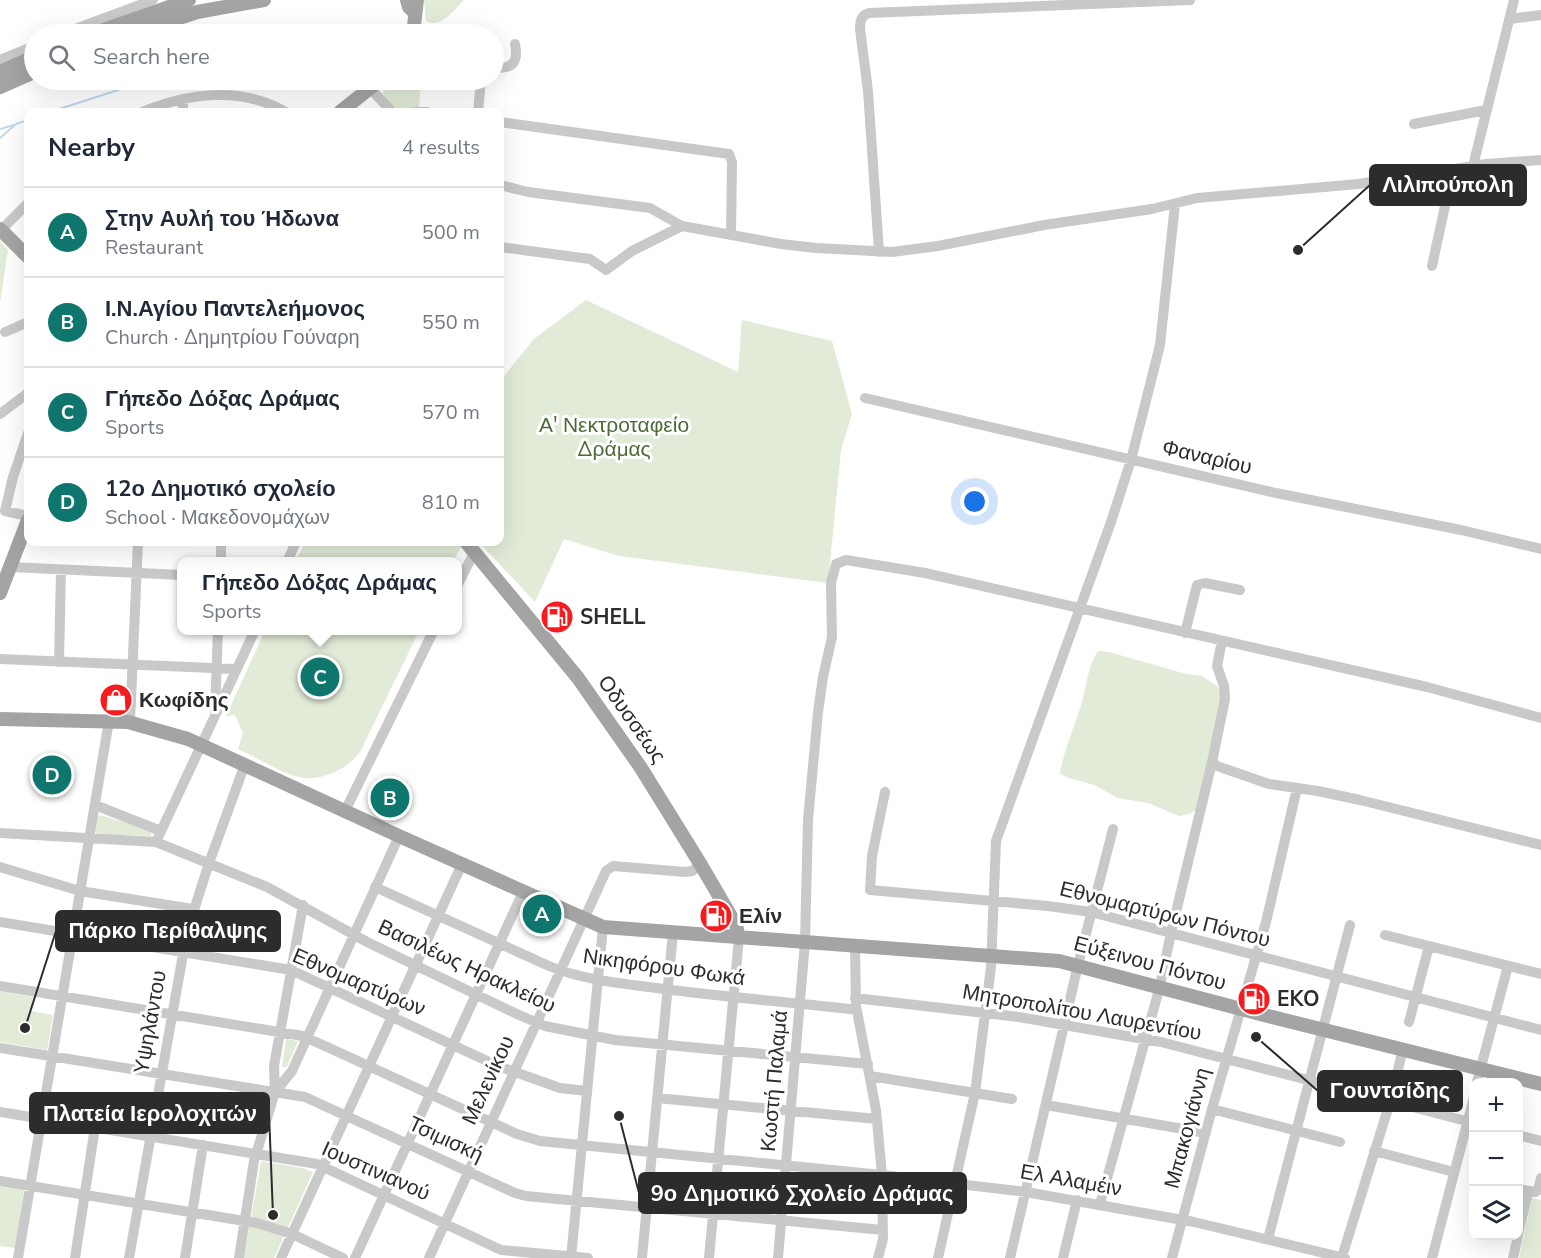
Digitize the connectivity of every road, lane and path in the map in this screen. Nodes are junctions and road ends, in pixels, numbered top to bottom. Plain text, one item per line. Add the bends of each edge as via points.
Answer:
1 (153, 0) edge
2 (189, 0) edge
3 (264, 0) edge
4 (1190, 0) edge
5 (1514, 0) edge
6 (1541, 15) edge
7 (1509, 19) junction
8 (89, 24) edge
9 (121, 24) edge
10 (163, 24) edge
11 (515, 44) dead end
12 (24, 50) edge
13 (0, 60) edge
14 (24, 61) edge
15 (504, 67) edge
16 (0, 72) edge
17 (24, 76) edge
18 (0, 87) edge
19 (368, 90) edge
20 (379, 90) edge
21 (480, 90) edge
22 (183, 99) junction
23 (155, 108) edge
24 (183, 108) edge
25 (277, 108) edge
26 (345, 108) edge
27 (390, 108) edge
28 (478, 108) edge
29 (1486, 110) junction
30 (504, 123) edge
31 (1414, 124) dead end
32 (1541, 160) edge
33 (1473, 166) junction
34 (1453, 169) junction
35 (504, 186) edge
36 (1175, 204) junction
37 (24, 210) edge
38 (682, 225) junction
39 (1, 229) edge
40 (731, 235) junction
41 (504, 248) edge
42 (879, 252) junction
43 (24, 253) edge
44 (1432, 266) dead end
45 (24, 324) edge
46 (4, 332) dead end
47 (24, 396) edge
48 (865, 398) dead end
49 (0, 414) edge
50 (24, 445) edge
51 (1131, 460) junction
52 (24, 517) edge
53 (24, 529) edge
54 (138, 546) edge
55 (470, 546) edge
56 (1541, 549) edge
57 (10, 567) junction
58 (61, 570) junction
59 (462, 571) edge
60 (136, 573) junction
61 (177, 575) edge
62 (1240, 590) dead end
63 (0, 593) edge
64 (1080, 608) junction
65 (1185, 633) junction
66 (218, 635) edge
67 (253, 635) edge
68 (432, 635) edge
69 (1222, 641) junction
70 (0, 659) edge
71 (59, 662) junction
72 (133, 665) junction
73 (217, 669) junction
74 (237, 669) junction
75 (215, 717) junction
76 (1541, 718) edge
77 (0, 719) edge
78 (109, 721) junction
79 (130, 722) junction
80 (202, 744) junction
81 (1212, 762) junction
82 (245, 764) junction
83 (1297, 788) junction
84 (885, 792) dead end
85 (94, 805) junction
86 (345, 811) junction
87 (1113, 829) dead end
88 (161, 831) junction
89 (0, 833) edge
90 (399, 836) junction
91 (89, 838) junction
92 (156, 842) junction
93 (1541, 844) edge
94 (209, 863) junction
95 (462, 864) junction
96 (701, 865) junction
97 (0, 867) edge
98 (375, 887) junction
99 (80, 891) junction
100 (523, 892) junction
101 (994, 901) junction
102 (303, 905) junction
103 (193, 909) junction
104 (1091, 912) junction
105 (439, 916) junction
106 (584, 919) junction
107 (0, 922) edge
108 (1350, 925) dead end
109 (603, 927) junction
110 (673, 933) junction
111 (1171, 933) junction
112 (354, 934) junction
113 (72, 935) junction
114 (1385, 935) dead end
115 (739, 938) junction
116 (805, 942) junction
117 (499, 944) junction
118 (855, 946) junction
119 (1429, 946) junction
120 (183, 952) junction
121 (991, 956) junction
122 (1256, 956) junction
123 (1078, 965) junction
124 (416, 966) junction
125 (1508, 966) junction
126 (291, 970) junction
127 (560, 971) junction
128 (1541, 974) edge
129 (1336, 976) junction
130 (598, 980) junction
131 (0, 986) edge
132 (1160, 986) junction
133 (330, 987) junction
134 (667, 990) junction
135 (476, 995) junction
136 (733, 996) junction
137 (62, 997) junction
138 (1416, 997) junction
139 (855, 998) junction
140 (800, 1004) junction
141 (1241, 1008) junction
142 (857, 1010) junction
143 (985, 1013) junction
144 (171, 1014) junction
145 (393, 1016) junction
146 (1494, 1018) junction
147 (1409, 1022) dead end
148 (536, 1023) junction
149 (1065, 1025) junction
150 (1322, 1029) junction
151 (1541, 1030) edge
152 (280, 1032) junction
153 (307, 1037) junction
154 (593, 1037) junction
155 (1146, 1039) junction
156 (453, 1044) junction
157 (662, 1044) junction
158 (0, 1048) edge
159 (1403, 1049) junction
160 (728, 1051) junction
161 (51, 1056) junction
162 (795, 1057) junction
163 (1227, 1059) junction
164 (370, 1066) junction
165 (1481, 1068) junction
166 (869, 1070) junction
167 (514, 1072) junction
168 (161, 1074) junction
169 (1478, 1078) edge
170 (1308, 1081) junction
171 (1541, 1083) edge
172 (587, 1091) junction
173 (275, 1092) junction
174 (975, 1093) junction
175 (430, 1094) junction
176 (657, 1098) junction
177 (1012, 1099) dead end
178 (1390, 1101) junction
179 (723, 1104) junction
180 (1046, 1105) junction
181 (1212, 1109) junction
182 (791, 1111) junction
183 (0, 1112) edge
184 (347, 1115) junction
185 (1124, 1118) junction
186 (41, 1119) junction
187 (877, 1119) junction
188 (491, 1122) junction
189 (1469, 1122) edge
190 (1469, 1125) edge
191 (95, 1127) junction
192 (1295, 1131) junction
193 (1206, 1133) junction
194 (150, 1136) junction
195 (1523, 1136) edge
196 (1541, 1141) edge
197 (1340, 1142) dead end
198 (407, 1143) junction
199 (203, 1145) junction
200 (582, 1145) junction
201 (1374, 1151) junction
202 (652, 1152) junction
203 (256, 1154) junction
204 (718, 1159) junction
205 (323, 1166) junction
206 (786, 1166) junction
207 (468, 1171) junction
208 (1454, 1172) junction
209 (882, 1175) junction
210 (1541, 1178) edge
211 (0, 1181) edge
212 (956, 1183) junction
213 (30, 1186) junction
214 (1026, 1191) junction
215 (1528, 1191) edge
216 (84, 1194) junction
217 (384, 1195) junction
218 (1077, 1200) junction
219 (577, 1201) junction
220 (139, 1203) junction
221 (1100, 1204) junction
222 (647, 1208) junction
223 (192, 1212) junction
224 (1523, 1213) edge
225 (713, 1214) junction
226 (781, 1220) junction
227 (1182, 1220) junction
228 (245, 1221) junction
229 (445, 1223) junction
230 (884, 1230) junction
231 (292, 1234) junction
232 (1268, 1239) junction
233 (1517, 1240) edge
234 (499, 1255) edge
235 (22, 1257) edge
236 (571, 1257) edge
237 (75, 1258) edge
238 (129, 1258) edge
239 (185, 1258) edge
240 (239, 1258) edge
241 (281, 1258) edge
242 (343, 1258) edge
243 (354, 1258) edge
244 (429, 1258) edge
245 (588, 1258) edge
246 (642, 1258) edge
247 (708, 1258) edge
248 (778, 1258) edge
249 (878, 1258) edge
250 (938, 1258) edge
251 (1010, 1258) edge
252 (1063, 1258) edge
253 (1172, 1258) edge
254 (1343, 1258) edge
255 (1432, 1258) edge
256 (1513, 1258) edge

1 - 8 street
2 - 9 main road
3 - 10 main road via 204,11
4 - 42 street via 864,15 861,29
5 - 7 street
6 - 7 street
7 - 29 street
11 - 15 street via 515,60
12 - 13 street
14 - 16 main road
17 - 18 main road
19 - 26 main road
20 - 27 street
21 - 28 street
22 - 23 street
22 - 24 street
22 - 25 street via 241,96
29 - 31 street
29 - 33 street
30 - 40 street via 729,154
32 - 33 street
33 - 34 street
34 - 36 street via 1358,184 1197,198
34 - 44 street
35 - 38 street via 650,208
36 - 42 street via 938,246
36 - 51 street via 1160,345
37 - 39 street
38 - 40 street
38 - 41 street via 632,251 606,270 590,259
39 - 43 main road
40 - 42 street via 781,244
45 - 46 street
47 - 49 street
48 - 51 street, Φαναρίου
50 - 52 street via 5,511
51 - 56 street, Φαναρίου
51 - 64 street
53 - 57 main road
54 - 60 street
55 - 59 street
55 - 96 main road, Οδυσσέως via 578,678 641,768
57 - 58 street
57 - 63 main road
58 - 60 street
58 - 71 street
60 - 61 street
60 - 72 street
62 - 65 street via 1197,585
64 - 65 street
64 - 101 street via 997,837
64 - 116 street, Κωστή Παλαμά via 925,573 846,560 836,564 831,583 832,640 818,712 808,820
65 - 69 street
66 - 73 street
67 - 74 street
68 - 86 street
69 - 76 street via 1426,687
69 - 81 street via 1217,666 1225,699
70 - 71 street
71 - 72 street
72 - 73 street
72 - 79 street
73 - 74 street
73 - 75 street
74 - 75 street
75 - 80 street
77 - 78 main road, Εύξεινου Πόντου
78 - 79 main road, Εύξεινου Πόντου
78 - 85 street
79 - 80 main road, Εύξεινου Πόντου
80 - 82 main road, Εύξεινου Πόντου
80 - 88 street
81 - 83 street via 1269,784
81 - 111 street
82 - 86 main road, Εύξεινου Πόντου
82 - 94 street, Υψηλάντου
83 - 93 street
83 - 122 street, Μπακογιάννη
84 - 101 street, Εθνομαρτύρων Πόντου via 872,856 870,890
85 - 88 street
85 - 91 street
86 - 90 main road, Εύξεινου Πόντου
87 - 104 street
88 - 92 street
89 - 91 street, Βασιλέως Ηρακλείου
90 - 95 main road, Εύξεινου Πόντου
90 - 98 street
91 - 92 street, Βασιλέως Ηρακλείου
91 - 99 street
92 - 94 street, Βασιλέως Ηρακλείου
94 - 102 street, Βασιλέως Ηρακλείου
94 - 103 street, Υψηλάντου
95 - 100 main road, Εύξεινου Πόντου
95 - 105 street
96 - 106 street, Μελενίκου via 685,872 610,868
96 - 115 main road, Οδυσσέως via 736,925
97 - 99 street
98 - 105 street, Νικηφόρου Φωκά
98 - 112 street
99 - 103 street
99 - 113 street
100 - 106 main road, Εύξεινου Πόντου
100 - 117 street
101 - 104 street, Εθνομαρτύρων Πόντου
101 - 121 street
102 - 112 street, Βασιλέως Ηρακλείου
102 - 126 street
103 - 120 street, Υψηλάντου
104 - 111 street, Εθνομαρτύρων Πόντου
104 - 123 street
105 - 117 street, Νικηφόρου Φωκά
105 - 124 street
106 - 109 main road, Εύξεινου Πόντου
106 - 127 street, Μελενίκου
107 - 113 street, Εθνομαρτύρων
108 - 129 street
109 - 110 main road, Εύξεινου Πόντου
109 - 130 street
110 - 115 main road, Εύξεινου Πόντου
110 - 134 street
111 - 122 street, Εθνομαρτύρων Πόντου
111 - 132 street
112 - 124 street, Βασιλέως Ηρακλείου
112 - 133 street
113 - 120 street, Εθνομαρτύρων
113 - 137 street
114 - 119 street
115 - 116 main road, Εύξεινου Πόντου
115 - 136 street
116 - 118 main road, Εύξεινου Πόντου
116 - 140 street, Κωστή Παλαμά
117 - 127 street, Νικηφόρου Φωκά
117 - 135 street
118 - 121 main road, Εύξεινου Πόντου
118 - 139 street
119 - 125 street
119 - 138 street
120 - 126 street, Εθνομαρτύρων
120 - 144 street, Υψηλάντου
121 - 123 main road, Εύξεινου Πόντου
121 - 143 street
122 - 129 street, Εθνομαρτύρων Πόντου
122 - 141 street, Μπακογιάννη
123 - 132 main road, Εύξεινου Πόντου
123 - 149 street
124 - 135 street, Βασιλέως Ηρακλείου
124 - 145 street
125 - 128 street
125 - 146 street
126 - 133 street, Εθνομαρτύρων
126 - 152 street
127 - 130 street, Νικηφόρου Φωκά
127 - 148 street, Μελενίκου
129 - 138 street, Εθνομαρτύρων Πόντου
129 - 150 street
130 - 134 street, Νικηφόρου Φωκά
130 - 154 street
131 - 137 street, Ελ Αλαμέιν
132 - 141 main road, Εύξεινου Πόντου
132 - 155 street
133 - 145 street, Εθνομαρτύρων
133 - 153 street
134 - 136 street, Νικηφόρου Φωκά
134 - 157 street
135 - 148 street, Βασιλέως Ηρακλείου
135 - 156 street
136 - 140 street, Νικηφόρου Φωκά
136 - 160 street
137 - 144 street, Ελ Αλαμέιν
137 - 161 street
138 - 146 street, Εθνομαρτύρων Πόντου
138 - 147 street
139 - 142 street
139 - 143 street, Μητροπολίτου Λαυρεντίου
140 - 142 street, Νικηφόρου Φωκά
140 - 162 street, Κωστή Παλαμά
141 - 150 main road, Εύξεινου Πόντου
141 - 163 street, Μπακογιάννη
142 - 166 street
143 - 149 street, Μητροπολίτου Λαυρεντίου
143 - 174 street
144 - 152 street, Ελ Αλαμέιν
144 - 168 street, Υψηλάντου
145 - 156 street, Εθνομαρτύρων
145 - 164 street
146 - 151 street, Εθνομαρτύρων Πόντου
146 - 165 street
148 - 154 street, Βασιλέως Ηρακλείου
148 - 167 street, Μελενίκου
149 - 155 street, Μητροπολίτου Λαυρεντίου
149 - 180 street
150 - 159 main road, Εύξεινου Πόντου
150 - 170 street
152 - 153 street, Ελ Αλαμέιν
152 - 173 street
153 - 164 street, Ελ Αλαμέιν
153 - 173 street via 292,1071
154 - 157 street, Βασιλέως Ηρακλείου
154 - 172 street
155 - 163 street, Μητροπολίτου Λαυρεντίου
155 - 185 street
156 - 167 street, Εθνομαρτύρων
156 - 175 street
157 - 160 street, Βασιλέως Ηρακλείου
157 - 176 street
158 - 161 street, Τσιμισκή
159 - 165 main road, Εύξεινου Πόντου
159 - 178 street
160 - 162 street, Βασιλέως Ηρακλείου
160 - 179 street
161 - 168 street, Τσιμισκή
161 - 186 street
162 - 166 street, Βασιλέως Ηρακλείου
162 - 182 street, Κωστή Παλαμά
163 - 170 street, Μητροπολίτου Λαυρεντίου
163 - 181 street, Μπακογιάννη
164 - 175 street, Ελ Αλαμέιν
164 - 184 street
165 - 169 street
165 - 171 main road, Εύξεινου Πόντου
166 - 174 street, Βασιλέως Ηρακλείου
166 - 187 street
167 - 172 street, Εθνομαρτύρων via 560,1088
167 - 188 street, Μελενίκου
168 - 173 street, Τσιμισκή
168 - 194 street, Υψηλάντου
170 - 178 street, Μητροπολίτου Λαυρεντίου
170 - 192 street
172 - 200 street
173 - 184 street, Τσιμισκή via 308,1098
173 - 203 street
174 - 177 street, Βασιλέως Ηρακλείου
174 - 212 street
175 - 188 street, Ελ Αλαμέιν
175 - 198 street
176 - 179 street
176 - 202 street
178 - 189 street, Μητροπολίτου Λαυρεντίου
178 - 201 street
179 - 182 street
179 - 204 street
180 - 185 street
180 - 214 street
181 - 192 street
181 - 193 street, Μπακογιάννη
182 - 187 street
182 - 206 street, Κωστή Παλαμά
183 - 186 street, Ιουστινιανού
184 - 198 street, Τσιμισκή
184 - 205 street
185 - 193 street
185 - 221 street
186 - 191 street, Ιουστινιανού
186 - 213 street
187 - 209 street
188 - 200 street, Ελ Αλαμέιν via 531,1139
188 - 207 street, Μελενίκου
190 - 208 street
191 - 194 street, Ιουστινιανού
191 - 216 street
192 - 197 street
192 - 232 street
193 - 227 street, Μπακογιάννη
194 - 199 street, Ιουστινιανού
194 - 220 street, Υψηλάντου
195 - 196 street
198 - 207 street, Τσιμισκή
198 - 217 street
199 - 203 street, Ιουστινιανού
199 - 223 street
200 - 202 street, Ελ Αλαμέιν
200 - 219 street
201 - 208 street
201 - 254 street
202 - 204 street, Ελ Αλαμέιν
202 - 222 street
203 - 205 street, Ιουστινιανού
203 - 228 street
204 - 206 street, Ελ Αλαμέιν
204 - 225 street
205 - 217 street, Ιουστινιανού
205 - 231 street
206 - 209 street, Ελ Αλαμέιν
206 - 226 street, Κωστή Παλαμά
207 - 219 street, Τσιμισκή via 519,1195
207 - 229 street, Μελενίκου
208 - 255 street
209 - 212 street, Ελ Αλαμέιν
209 - 230 street
210 - 215 street
211 - 213 street
212 - 214 street, Ελ Αλαμέιν
212 - 250 street
213 - 216 street
213 - 235 street
214 - 218 street, Ελ Αλαμέιν
214 - 251 street
215 - 224 street
216 - 220 street
216 - 237 street
217 - 229 street, Ιουστινιανού
217 - 243 street
218 - 221 street, Ελ Αλαμέιν
218 - 252 street
219 - 222 street, Τσιμισκή
219 - 236 street
220 - 223 street
220 - 238 street, Υψηλάντου
221 - 227 street, Ελ Αλαμέιν
222 - 225 street, Τσιμισκή
222 - 246 street
223 - 228 street
223 - 239 street
225 - 226 street, Τσιμισκή
225 - 247 street
226 - 230 street, Τσιμισκή
226 - 248 street, Κωστή Παλαμά
227 - 232 street, Ελ Αλαμέιν
227 - 253 street, Μπακογιάννη
228 - 231 street
228 - 240 street
229 - 234 street, Ιουστινιανού
229 - 244 street, Μελενίκου
230 - 249 street
231 - 241 street
231 - 242 street
232 - 254 street, Ελ Αλαμέιν
233 - 256 street
234 - 236 street, Ιουστινιανού
236 - 245 street, Ιουστινιανού

